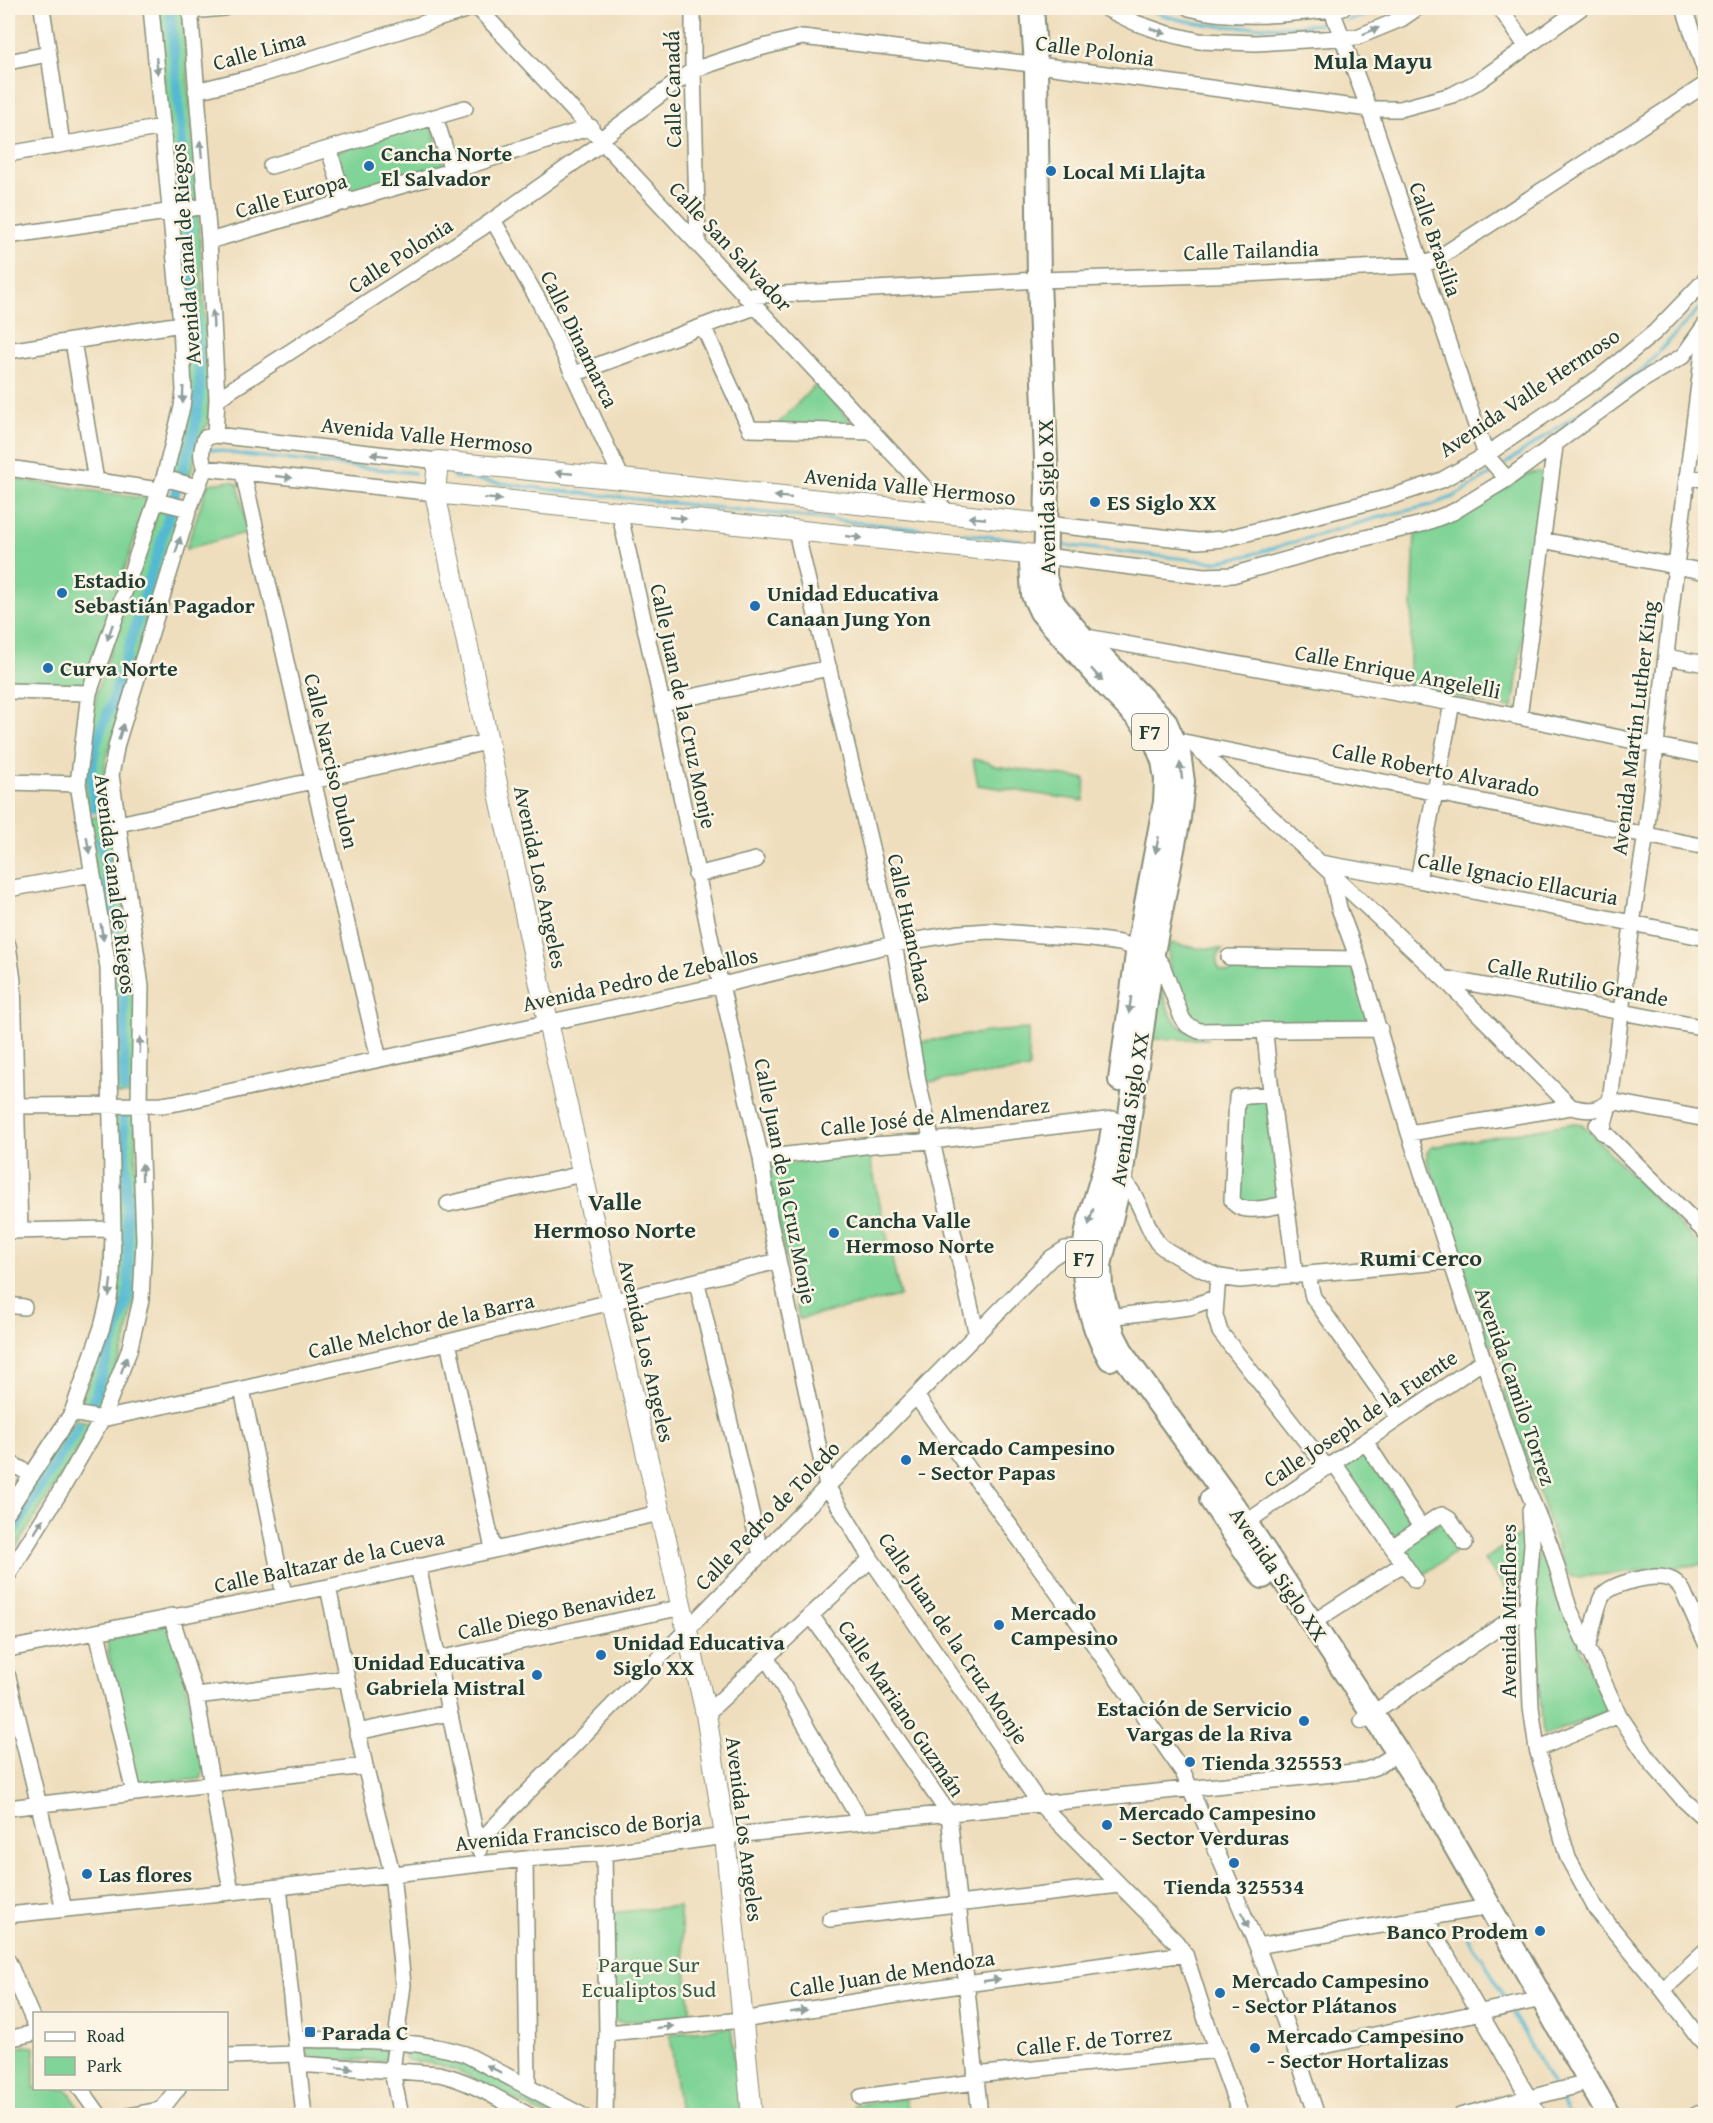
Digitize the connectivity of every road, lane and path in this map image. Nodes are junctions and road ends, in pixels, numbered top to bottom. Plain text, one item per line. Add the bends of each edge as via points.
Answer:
1 (42, 8) edge
2 (151, 8) edge
3 (224, 8) edge
4 (472, 8) edge
5 (478, 8) edge
6 (693, 8) edge
7 (1022, 8) edge
8 (1032, 8) edge
9 (1105, 8) edge
10 (1189, 8) edge
11 (1335, 8) edge
12 (1417, 8) edge
13 (1500, 8) edge
14 (1581, 8) edge
15 (1684, 8) edge
16 (190, 9) edge
17 (1341, 39) junction
18 (1526, 46) junction
19 (1701, 48) edge
20 (48, 54) junction
21 (8, 62) edge
22 (1029, 64) junction
23 (693, 70) junction
24 (1706, 74) edge
25 (1706, 84) edge
26 (196, 91) junction
27 (465, 108) dead end
28 (1369, 109) junction
29 (435, 117) junction
30 (163, 127) junction
31 (598, 136) junction
32 (62, 144) junction
33 (329, 148) junction
34 (8, 154) edge
35 (271, 166) dead end
36 (452, 171) junction
37 (345, 202) junction
38 (206, 207) junction
39 (171, 211) junction
40 (493, 220) junction
41 (8, 237) edge
42 (209, 241) junction
43 (698, 243) junction
44 (1422, 265) junction
45 (1706, 279) edge
46 (1035, 280) junction
47 (750, 301) junction
48 (181, 324) junction
49 (703, 326) junction
50 (1706, 327) edge
51 (73, 340) junction
52 (8, 351) edge
53 (574, 374) junction
54 (1702, 387) edge
55 (217, 399) junction
56 (873, 432) junction
57 (215, 435) junction
58 (1555, 446) junction
59 (1486, 455) junction
60 (438, 461) junction
61 (8, 468) edge
62 (205, 468) junction
63 (243, 472) junction
64 (1687, 476) junction
65 (622, 479) junction
66 (1507, 479) junction
67 (1706, 480) edge
68 (96, 481) junction
69 (174, 493) junction
70 (435, 493) junction
71 (619, 511) junction
72 (950, 515) junction
73 (1041, 524) junction
74 (796, 531) junction
75 (1542, 540) junction
76 (1038, 556) junction
77 (1676, 566) junction
78 (1706, 572) edge
79 (1081, 636) junction
80 (1666, 657) junction
81 (1706, 664) edge
82 (830, 668) junction
83 (8, 692) edge
84 (89, 693) junction
85 (662, 703) junction
86 (1452, 704) junction
87 (1519, 717) junction
88 (487, 742) junction
89 (1175, 743) junction
90 (1655, 746) junction
91 (1706, 756) edge
92 (313, 780) junction
93 (8, 782) edge
94 (78, 784) junction
95 (1435, 792) junction
96 (118, 824) junction
97 (1646, 834) junction
98 (1706, 847) edge
99 (756, 860) dead end
100 (1320, 863) junction
101 (1369, 872) junction
102 (92, 874) junction
103 (696, 875) junction
104 (1332, 875) junction
105 (1418, 880) junction
106 (8, 889) edge
107 (1355, 896) junction
108 (1632, 924) junction
109 (1706, 938) edge
110 (894, 944) junction
111 (8, 945) edge
112 (1145, 950) junction
113 (1228, 957) dead end
114 (1358, 959) junction
115 (1443, 978) junction
116 (722, 985) junction
117 (1620, 1013) junction
118 (548, 1022) junction
119 (1706, 1028) edge
120 (1380, 1029) junction
121 (1265, 1031) junction
122 (379, 1059) junction
123 (1270, 1094) junction
124 (1610, 1101) junction
125 (111, 1104) junction
126 (139, 1104) junction
127 (12, 1106) edge
128 (1572, 1107) junction
129 (1587, 1111) junction
130 (1114, 1119) junction
131 (1706, 1119) edge
132 (1409, 1132) junction
133 (1602, 1132) junction
134 (932, 1141) junction
135 (761, 1158) junction
136 (582, 1174) junction
137 (1113, 1175) junction
138 (448, 1204) dead end
139 (1287, 1204) junction
140 (113, 1229) junction
141 (14, 1231) edge
142 (1706, 1233) edge
143 (1093, 1247) junction
144 (778, 1261) junction
145 (1451, 1262) junction
146 (1218, 1276) junction
147 (1302, 1276) junction
148 (697, 1282) junction
149 (1215, 1298) junction
150 (611, 1304) junction
151 (8, 1305) edge
152 (24, 1307) dead end
153 (1108, 1317) junction
154 (977, 1335) junction
155 (448, 1342) junction
156 (1483, 1361) junction
157 (242, 1389) junction
158 (916, 1396) junction
159 (72, 1413) junction
160 (1400, 1418) junction
161 (102, 1419) junction
162 (1365, 1441) junction
163 (8, 1462) edge
164 (1330, 1465) junction
165 (32, 1475) junction
166 (1525, 1484) junction
167 (828, 1485) junction
168 (8, 1511) edge
169 (660, 1514) junction
170 (1421, 1527) junction
171 (1239, 1528) junction
172 (1465, 1543) dead end
173 (1392, 1547) junction
174 (493, 1549) junction
175 (761, 1555) junction
176 (871, 1559) junction
177 (1403, 1564) junction
178 (418, 1566) junction
179 (8, 1575) edge
180 (1415, 1580) dead end
181 (328, 1587) junction
182 (284, 1595) junction
183 (683, 1608) junction
184 (1527, 1608) junction
185 (811, 1615) junction
186 (171, 1616) junction
187 (1312, 1623) junction
188 (688, 1628) junction
189 (97, 1632) junction
190 (1706, 1643) edge
191 (8, 1649) edge
192 (1587, 1649) junction
193 (766, 1658) junction
194 (438, 1659) junction
195 (8, 1677) edge
196 (346, 1677) junction
197 (196, 1696) junction
198 (12, 1712) edge
199 (449, 1713) junction
200 (706, 1713) junction
201 (1619, 1715) junction
202 (1367, 1717) junction
203 (357, 1732) junction
204 (1537, 1749) junction
205 (1394, 1756) junction
206 (364, 1767) junction
207 (210, 1785) junction
208 (1189, 1789) junction
209 (134, 1793) junction
210 (1040, 1804) junction
211 (38, 1805) junction
212 (8, 1808) edge
213 (948, 1814) junction
214 (1706, 1820) edge
215 (861, 1822) junction
216 (725, 1836) junction
217 (478, 1842) junction
218 (604, 1852) junction
219 (525, 1859) junction
220 (480, 1864) junction
221 (392, 1873) junction
222 (1119, 1884) junction
223 (279, 1887) junction
224 (231, 1891) junction
225 (958, 1904) junction
226 (64, 1909) junction
227 (1477, 1909) junction
228 (8, 1915) edge
229 (1426, 1918) junction
230 (830, 1919) dead end
231 (1257, 1947) junction
232 (1706, 1950) edge
233 (1185, 1954) junction
234 (8, 1961) edge
235 (966, 1984) junction
236 (1664, 1990) junction
237 (1535, 2001) junction
238 (1479, 2014) junction
239 (33, 2020) edge
240 (742, 2020) junction
241 (33, 2033) edge
242 (607, 2033) junction
243 (8, 2039) edge
244 (394, 2044) junction
245 (1706, 2047) edge
246 (1218, 2050) junction
247 (297, 2052) junction
248 (1296, 2052) junction
249 (228, 2056) edge
250 (392, 2071) junction
251 (976, 2079) junction
252 (528, 2085) junction
253 (1576, 2086) junction
254 (81, 2090) edge
255 (176, 2090) edge
256 (861, 2097) dead end
257 (1530, 2098) junction
258 (1706, 2110) edge
259 (158, 2113) edge
260 (100, 2115) edge
261 (128, 2115) edge
262 (304, 2115) edge
263 (401, 2115) edge
264 (530, 2115) edge
265 (583, 2115) edge
266 (605, 2115) edge
267 (752, 2115) edge
268 (980, 2115) edge
269 (1241, 2115) edge
270 (1317, 2115) edge
271 (1460, 2115) edge
272 (1539, 2115) edge
273 (1592, 2115) edge
274 (1609, 2115) edge
275 (1694, 2115) edge

1 - 20 street
2 -> 30 street, Avenida Canal de Riegos
3 - 16 street
4 - 26 street, Calle Lima via 257,76
5 - 31 street, Calle San Salvador
6 - 23 street, Calle Canadá
7 - 22 highway, Avenida Siglo XX / F7
8 - 22 highway, Avenida Siglo XX / F7
9 -> 17 street via 1136,23 1199,41
10 - 11 street via 1231,15 1277,15
11 - 17 street, Calle Brasilia
17 -> 12 street via 1357,37
13 - 18 street
14 - 18 street, Calle Polonia
15 - 19 street
16 - 26 street, Avenida Canal de Riegos
17 - 28 street, Calle Brasilia
18 - 28 street, Calle Polonia via 1479,81 1452,95 1400,109
19 - 24 street
20 - 21 street
20 - 32 street
22 - 23 street, Calle Polonia via 802,37
22 - 28 street, Calle Polonia
22 - 46 highway, Avenida Siglo XX / F7
23 - 31 street, Calle Polonia
23 - 43 street, Calle Canadá
25 - 44 street, Calle Tailandia
38 -> 26 street, Avenida Canal de Riegos
27 - 29 street
28 - 44 street, Calle Brasilia
29 - 33 street
29 - 36 street
30 - 32 street
30 - 39 street, Avenida Canal de Riegos
31 - 36 street, Calle Europa
31 - 40 street, Calle Polonia
31 - 43 street, Calle San Salvador
32 - 34 street
33 - 35 street
33 - 37 street
36 - 37 street, Calle Europa
37 - 42 street, Calle Europa
38 - 39 street
38 - 42 street, Avenida Canal de Riegos
39 - 41 street
39 - 48 street, Avenida Canal de Riegos
40 - 53 street, Calle Dinamarca
40 - 55 street, Calle Polonia
55 -> 42 street, Avenida Canal de Riegos
43 - 47 street, Calle San Salvador
44 - 46 street, Calle Tailandia
44 - 59 street, Calle Brasilia
45 - 59 street, Avenida Valle Hermoso via 1629,354
46 - 47 street, Calle Tailandia
46 - 73 highway, Avenida Siglo XX / F7
47 - 49 street, Calle Tailandia
47 - 56 street, Calle San Salvador
48 - 51 street
48 -> 69 street, Avenida Canal de Riegos via 184,391
49 - 53 street, Calle Tailandia
49 - 56 street via 750,429
50 - 54 street, Avenida Martin Luther King
50 - 58 street via 1683,356 1641,381
51 - 52 street
51 - 68 street
53 - 65 street, Calle Dinamarca
54 - 64 street, Avenida Martin Luther King
55 - 57 street, Avenida Canal de Riegos
56 - 72 street, Calle San Salvador
60 -> 57 street, Avenida Valle Hermoso
57 - 62 street, Avenida Canal de Riegos via 205,438 201,460
58 - 66 street
58 - 75 street
59 - 66 street, Calle Brasilia
59 - 73 street, Avenida Valle Hermoso via 1442,480 1394,496 1224,538 1198,541
65 -> 60 main road, Avenida Valle Hermoso
60 - 70 main road, Avenida Los Angeles
61 - 68 street
62 - 63 street
62 - 69 street, Avenida Canal de Riegos
63 -> 70 street
63 - 92 street, Calle Narciso Dulon
64 - 67 street
64 - 77 street, Avenida Martin Luther King
72 -> 65 main road, Avenida Valle Hermoso
66 - 76 street via 1453,512 1422,524 1232,575 1204,576
68 - 69 street
69 -> 84 street, Avenida Canal de Riegos
96 -> 69 street, Avenida Canal de Riegos via 112,762
70 -> 71 main road
70 - 88 main road, Avenida Los Angeles
71 -> 74 main road
71 - 85 street, Calle Juan de la Cruz Monje
73 -> 72 main road, Avenida Valle Hermoso
73 - 76 highway, Avenida Siglo XX / F7
74 -> 76 main road
74 - 82 street, Calle Huanchaca
75 - 77 street
75 - 87 street
76 - 79 highway, Avenida Siglo XX / F7 via 1055,605
76 -> 89 highway, Avenida Siglo XX / F7 via 1033,595 1041,612 1142,722
77 - 78 street
77 - 80 street, Avenida Martin Luther King
79 - 86 street, Calle Enrique Angelelli
79 - 89 highway, Avenida Siglo XX / F7 via 1160,714
80 - 81 street
80 - 90 street, Avenida Martin Luther King
82 - 85 street
82 - 110 street, Calle Huanchaca
83 - 84 street
84 - 94 street, Avenida Canal de Riegos
85 - 103 street, Calle Juan de la Cruz Monje
86 - 87 street, Calle Enrique Angelelli
86 - 95 street
87 - 90 street, Calle Enrique Angelelli
88 - 92 street
88 - 118 main road, Avenida Los Angeles
89 - 95 street, Calle Roberto Alvarado
89 - 100 street
89 - 112 highway, Avenida Siglo XX / F7 via 1163,760 1165,802
90 - 91 street, Calle Enrique Angelelli
90 - 97 street, Avenida Martin Luther King
92 - 96 street
92 - 122 street, Calle Narciso Dulon
93 - 94 street
94 -> 102 street, Avenida Canal de Riegos
95 - 97 street, Calle Roberto Alvarado
95 - 105 street
126 -> 96 street, Avenida Canal de Riegos via 141,986
97 - 98 street, Calle Roberto Alvarado
97 - 108 street, Avenida Martin Luther King
99 - 103 street
100 - 101 street, Calle Ignacio Ellacuria
100 - 104 street
101 - 105 street, Calle Ignacio Ellacuria
101 - 107 street
102 - 106 street
102 -> 125 street, Avenida Canal de Riegos via 108,967
103 - 116 street, Calle Juan de la Cruz Monje
104 - 107 street
104 - 114 street, Avenida Camilo Torrez
105 - 108 street, Calle Ignacio Ellacuria
107 - 115 street
108 - 109 street, Calle Ignacio Ellacuria
108 - 117 street, Avenida Martin Luther King
110 - 112 street, Avenida Pedro de Zeballos via 990,931 1092,939
110 - 116 street, Avenida Pedro de Zeballos
110 - 134 street, Calle Huanchaca via 916,1075
111 - 127 street via 14,981
112 - 121 street via 1162,965 1177,1010 1187,1025 1199,1031
112 -> 130 highway, Avenida Siglo XX / F7
112 - 137 highway, Avenida Siglo XX / F7
113 - 114 street
114 - 120 street, Avenida Camilo Torrez
115 - 117 street, Calle Rutilio Grande
115 - 128 street
116 - 118 street, Avenida Pedro de Zeballos
116 - 135 street, Calle Juan de la Cruz Monje
117 - 119 street, Calle Rutilio Grande
117 - 124 street, Avenida Martin Luther King
118 - 122 street, Avenida Pedro de Zeballos
118 - 136 main road, Avenida Los Angeles
120 - 121 street
120 - 132 street, Avenida Camilo Torrez
121 - 123 street
122 - 126 street, Avenida Pedro de Zeballos via 182,1102
123 - 139 street
123 - 139 street via 1237,1096 1232,1200 1240,1209
124 - 129 street via 1601,1109
124 - 131 street
124 - 133 street, Avenida Martin Luther King
125 - 126 street, Avenida Pedro de Zeballos
125 - 127 street, Avenida Pedro de Zeballos
125 - 140 street, Avenida Canal de Riegos
161 -> 126 street, Avenida Canal de Riegos via 129,1351 141,1300 144,1240
127 - 141 street
128 - 129 street
128 - 132 street
129 - 133 street
130 - 134 street, Calle José de Almendarez
130 - 137 highway, Avenida Siglo XX / F7 via 1110,1154
132 - 145 street, Avenida Camilo Torrez
133 - 142 street
134 - 135 street, Calle José de Almendarez
134 - 154 street, Calle Huanchaca
135 - 144 street, Calle Juan de la Cruz Monje
136 - 138 street
136 - 150 main road, Avenida Los Angeles
137 - 143 highway, Avenida Siglo XX / F7
137 - 146 street via 1131,1192 1157,1242
139 - 147 street
140 - 141 street
140 -> 159 street, Avenida Canal de Riegos via 109,1299
143 - 153 highway, Avenida Siglo XX / F7 via 1100,1265
143 - 154 street, Calle Pedro de Toledo via 1065,1249 1051,1258
143 - 171 highway, Avenida Siglo XX / F7 via 1084,1269 1088,1301 1101,1344 1189,1467
144 - 148 street, Calle Melchor de la Barra
144 - 167 street, Calle Juan de la Cruz Monje
145 - 147 street
145 - 156 street, Avenida Camilo Torrez
146 - 147 street via 1240,1280
146 - 149 street
147 - 160 street
148 - 150 street, Calle Melchor de la Barra
148 - 175 street
149 - 153 street via 1190,1307
149 - 164 street via 1220,1332
150 - 155 street, Calle Melchor de la Barra
150 - 169 main road, Avenida Los Angeles
151 - 152 street
153 - 171 highway, Avenida Siglo XX / F7 via 1126,1359
154 - 158 street, Calle Pedro de Toledo
155 - 157 street, Calle Melchor de la Barra
155 - 174 street
156 - 160 street, Calle Joseph de la Fuente
156 - 166 street, Avenida Camilo Torrez
157 - 161 street, Calle Melchor de la Barra
157 - 182 street
158 - 167 street, Calle Pedro de Toledo
158 - 208 street via 1099,1650 1183,1772
159 - 161 street, Calle Melchor de la Barra
159 - 165 street, Avenida Canal de Riegos
160 - 162 street, Calle Joseph de la Fuente
179 -> 161 street, Avenida Canal de Riegos
162 - 164 street, Calle Joseph de la Fuente
162 - 170 street
163 - 165 street
164 - 171 street, Calle Joseph de la Fuente
164 - 173 street
165 - 168 street, Avenida Canal de Riegos
166 - 184 street, Avenida Miraflores via 1532,1519
166 - 192 street, Avenida Camilo Torrez
167 - 175 street, Calle Pedro de Toledo
167 - 176 street, Calle Juan de la Cruz Monje
169 - 174 street, Calle Baltazar de la Cueva
169 - 183 main road, Avenida Los Angeles
170 - 172 street via 1446,1516
170 - 173 street
171 - 187 highway, Avenida Siglo XX / F7
171 - 202 highway, Avenida Siglo XX / F7
173 - 177 street
174 - 178 street, Calle Baltazar de la Cueva
175 - 188 street, Calle Pedro de Toledo
176 - 185 street
176 - 210 street, Calle Juan de la Cruz Monje
177 - 180 street
177 - 187 street
178 - 181 street, Calle Baltazar de la Cueva
178 - 194 street
181 - 182 street, Calle Baltazar de la Cueva
181 - 196 street
182 - 186 street, Calle Baltazar de la Cueva
183 - 188 main road, Avenida Los Angeles
183 - 194 street, Calle Diego Benavidez
184 - 202 street
184 - 204 street, Avenida Miraflores via 1531,1707
185 - 193 street
185 - 213 street, Calle Mariano Guzmán
186 - 189 street, Calle Baltazar de la Cueva
186 - 197 street
187 - 202 highway, Avenida Siglo XX / F7
188 - 200 main road, Avenida Los Angeles
188 - 217 street, Calle Pedro de Toledo
189 - 191 street, Calle Baltazar de la Cueva
189 - 209 street
190 - 192 street via 1683,1591 1678,1584 1662,1577 1617,1584 1609,1590 1598,1607
192 - 201 street, Avenida Camilo Torrez
193 - 200 street
193 - 215 street
194 - 199 street
195 - 198 street
196 - 197 street
196 - 203 street
197 - 207 street
198 - 211 street
199 - 203 street
199 - 217 street
200 - 216 main road, Avenida Los Angeles
201 - 204 street
201 - 214 street, Avenida Camilo Torrez via 1650,1761
202 - 205 highway, Avenida Siglo XX / F7
203 - 206 street
204 - 236 street, Avenida Miraflores via 1568,1858 1596,1909
205 - 208 street, Avenida Francisco de Borja via 1364,1771
205 - 227 highway, Avenida Siglo XX
205 - 237 highway, Avenida Siglo XX via 1426,1795
206 - 207 street
206 - 221 street
207 - 209 street
207 - 224 street
208 - 210 street, Avenida Francisco de Borja
208 -> 231 street
209 - 211 street
210 - 213 street, Avenida Francisco de Borja
210 - 222 street, Calle Juan de la Cruz Monje
211 - 212 street
211 - 226 street
213 - 215 street, Avenida Francisco de Borja
213 - 225 street, Calle Mariano Guzmán
215 - 216 street, Avenida Francisco de Borja
216 - 218 street, Avenida Francisco de Borja
216 - 240 main road, Avenida Los Angeles
217 - 220 street
218 - 219 street, Avenida Francisco de Borja
218 - 242 street
219 - 220 street, Avenida Francisco de Borja
219 - 252 street
220 - 221 street, Avenida Francisco de Borja
221 - 223 street, Avenida Francisco de Borja
221 - 244 street via 403,1985
222 - 225 street
222 - 233 street, Calle Juan de la Cruz Monje
223 - 224 street, Avenida Francisco de Borja
223 - 247 street
224 - 226 street, Avenida Francisco de Borja
225 - 230 street
225 - 235 street, Calle Mariano Guzmán
226 - 228 street, Avenida Francisco de Borja
227 - 229 street
227 - 237 highway, Avenida Siglo XX
229 - 231 street
229 - 238 street
231 - 248 street
232 - 236 street
235 -> 233 street, Calle Juan de Mendoza
233 - 246 street
234 - 239 street
240 -> 235 street, Calle Juan de Mendoza
235 - 251 street, Calle Mariano Guzmán
236 - 245 street, Avenida Miraflores
237 - 238 street
237 - 253 highway, Avenida Siglo XX
237 - 274 highway, Avenida Siglo XX
238 - 248 street
238 - 257 street
242 -> 240 street, Calle Juan de Mendoza
240 - 267 main road, Avenida Los Angeles
241 - 243 street
242 - 266 street
244 - 247 street
244 - 250 street
252 -> 244 street via 465,2054
246 - 251 street, Calle F. de Torrez
246 - 269 street
247 - 249 street
247 -> 250 street
247 - 262 street
248 - 270 street
250 - 263 street
250 - 264 street via 455,2078
251 - 256 street, Calle F. de Torrez
251 - 268 street, Calle Mariano Guzmán
252 - 265 street
253 - 257 street
253 - 273 highway, Avenida Siglo XX
254 - 260 street
255 - 259 street
257 - 271 street
257 - 272 street
258 - 275 street
259 - 261 street

